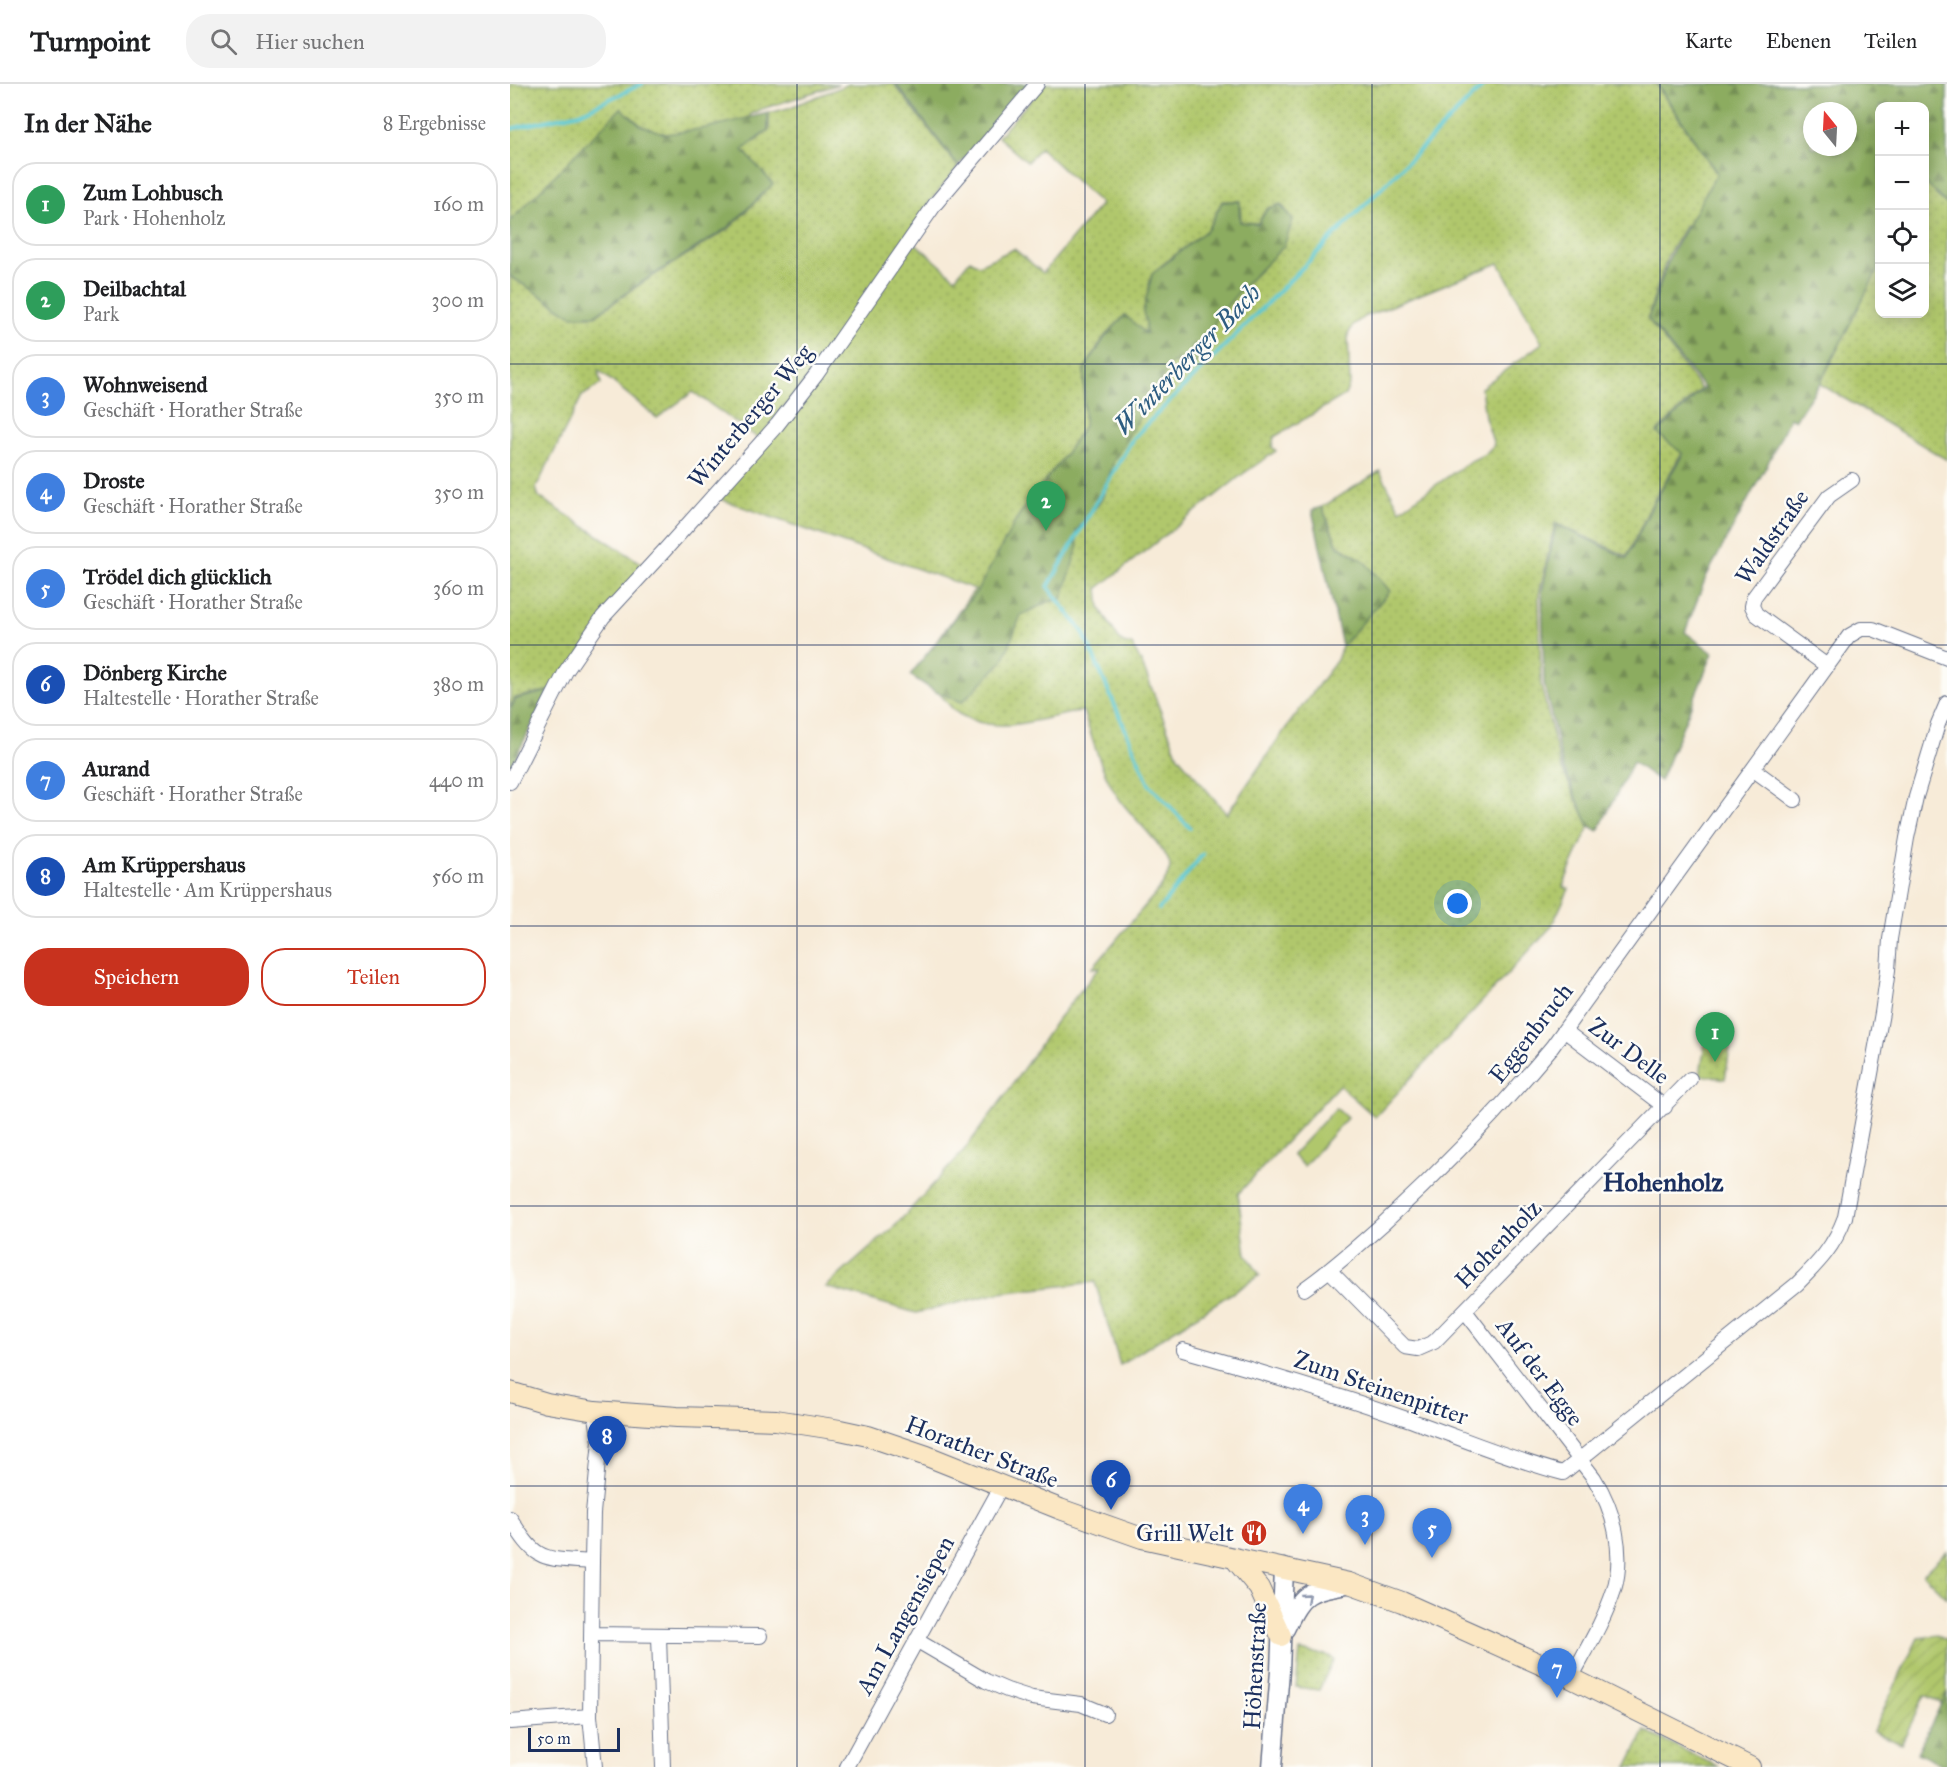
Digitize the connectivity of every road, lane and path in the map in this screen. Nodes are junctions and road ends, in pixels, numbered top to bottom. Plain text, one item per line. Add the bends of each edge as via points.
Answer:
1 (1037, 84) edge
2 (1852, 480) dead end
3 (1947, 658) edge
4 (1827, 666) junction
5 (1947, 703) edge
6 (1754, 770) junction
7 (510, 782) edge
8 (1795, 800) dead end
9 (1565, 1030) junction
10 (1690, 1079) dead end
11 (1665, 1107) junction
12 (1330, 1271) junction
13 (1304, 1289) dead end
14 (1465, 1311) junction
15 (1183, 1350) dead end
16 (510, 1392) edge
17 (595, 1411) junction
18 (1579, 1461) junction
19 (1002, 1485) junction
20 (510, 1518) edge
21 (1235, 1559) junction
22 (592, 1562) junction
23 (1284, 1568) junction
24 (1349, 1583) junction
25 (591, 1634) junction
26 (659, 1635) junction
27 (760, 1636) dead end
28 (1281, 1636) junction
29 (916, 1640) junction
30 (1571, 1678) junction
31 (1105, 1714) dead end
32 (590, 1716) junction
33 (510, 1722) edge
34 (595, 1767) edge
35 (663, 1767) edge
36 (847, 1767) edge
37 (1272, 1767) edge
38 (1750, 1767) edge

1 - 7 street, Winterberger Weg via 936,203 816,375 777,424 603,617 566,671
2 - 4 street, Waldstraße via 1829,496 1754,597 1752,606 1756,614
3 - 4 street, Eggenbruch via 1873,629 1861,629 1849,636
4 - 6 street, Eggenbruch
5 - 18 street via 1916,797 1907,838 1863,1125 1845,1217 1837,1238 1797,1284
6 - 8 street
6 - 9 street, Eggenbruch
9 - 11 street, Zur Delle
9 - 12 street, Eggenbruch via 1508,1099 1427,1184
10 - 11 street, Hohenholz
11 - 14 street, Hohenholz
12 - 13 street, Eggenbruch
12 - 14 street, Hohenholz via 1405,1347 1418,1349 1434,1342
14 - 18 street, Auf der Egge
15 - 18 street, Zum Steinenpitter via 1272,1375 1534,1465 1563,1473
16 - 17 main road, Horather Straße
17 - 19 main road, Horather Straße via 776,1420 840,1430 927,1456
17 - 22 street via 600,1441
18 - 30 street, Auf der Egge via 1606,1497 1613,1517 1617,1573 1602,1619
19 - 21 main road, Horather Straße via 1142,1538
19 - 29 street, Am Langensiepen
20 - 22 street via 535,1552 550,1559
21 - 23 main road, Horather Straße
21 - 28 main road via 1259,1588
22 - 25 street
23 - 24 main road, Horather Straße
23 - 28 street, Höhenstraße
28 -> 24 street via 1297,1605 1315,1589
24 - 30 main road, Horather Straße via 1419,1608
25 - 26 street
25 - 32 street
26 - 27 street
26 - 35 street
28 - 37 street, Höhenstraße
29 - 31 street via 1007,1690 1032,1698 1081,1704
29 - 36 street, Am Langensiepen
30 - 38 main road, Horather Straße
32 - 33 street
32 - 34 street

